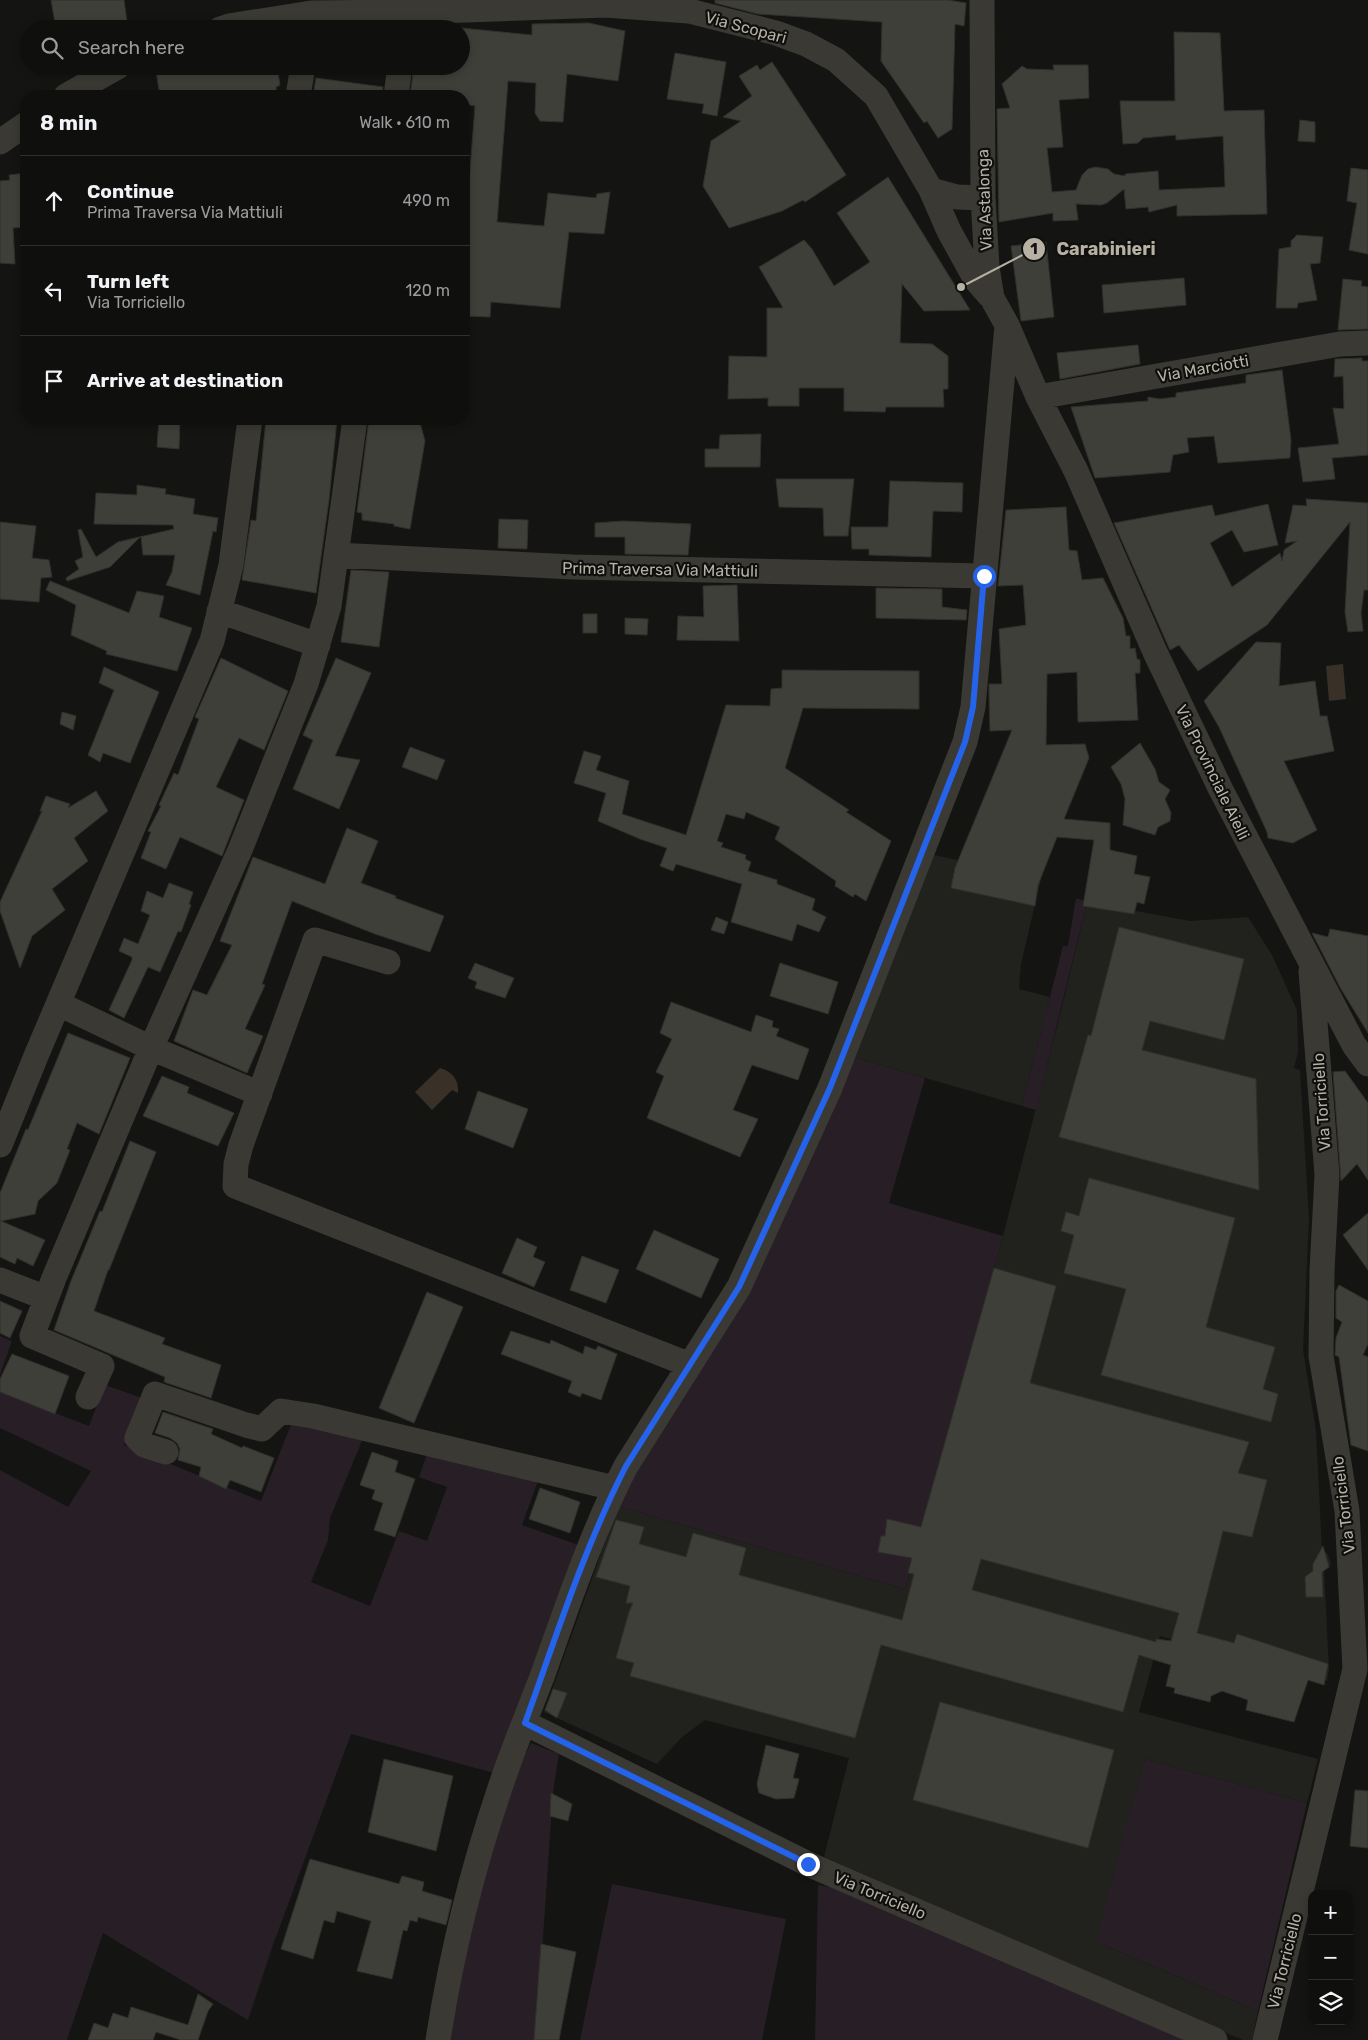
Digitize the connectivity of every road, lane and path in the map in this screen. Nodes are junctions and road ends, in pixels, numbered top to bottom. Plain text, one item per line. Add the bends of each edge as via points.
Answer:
1 (982, 0) edge
2 (407, 20) edge
3 (103, 75) edge
4 (302, 75) edge
5 (399, 75) edge
6 (77, 90) edge
7 (299, 90) edge
8 (397, 90) edge
9 (20, 128) edge
10 (0, 142) edge
11 (932, 190) junction
12 (983, 198) junction
13 (992, 298) junction
14 (1006, 325) junction
15 (1368, 343) edge
16 (1038, 396) junction
17 (249, 425) edge
18 (354, 425) edge
19 (1076, 471) joint
20 (336, 555) junction
21 (984, 576) junction
22 (220, 610) junction
23 (318, 645) junction
24 (1310, 961) junction
25 (388, 962) dead end
26 (59, 1004) junction
27 (151, 1048) junction
28 (1368, 1064) edge
29 (260, 1094) junction
30 (0, 1145) edge
31 (0, 1280) edge
32 (46, 1298) junction
33 (690, 1365) junction
34 (88, 1397) dead end
35 (166, 1452) dead end
36 (614, 1488) junction
37 (525, 1723) junction
38 (438, 2040) edge
39 (1215, 2040) edge
40 (1265, 2040) edge

1 - 12 street, Via Astalonga
2 - 11 street, Via Scopari via 605,5 689,11 776,33 836,60 876,96
3 - 6 street
4 - 7 street
5 - 8 street
9 - 10 street
11 - 12 street via 957,198
11 - 13 street, Via Scopari via 949,231 976,280
12 - 13 street, Via Astalonga
13 - 14 street, Via Astalonga
14 - 16 street, Via Astalonga
14 - 21 street
15 - 16 street, Via Marciotti via 1340,344
16 - 19 street, Via Astalonga
17 - 22 street via 231,566
18 - 20 street
19 - 24 street, Via Provinciale Aielli via 1159,661 1220,788
20 - 21 street, Prima Traversa Via Mattiuli via 574,567
20 - 23 street via 330,606
21 - 33 street via 973,707 965,742 830,1088 739,1287
22 - 23 street
22 - 26 street via 212,641
23 - 27 street via 306,684 240,850
24 - 28 street, Via Provinciale Aielli via 1354,1045
24 - 40 street, Via Torriciello via 1327,1175 1321,1356 1347,1511 1355,1669
25 - 29 street via 315,940
26 - 27 street
26 - 30 street
27 - 29 street
27 - 32 street
29 - 33 street via 236,1164 236,1186
31 - 32 street
32 - 34 street via 32,1336 102,1366
33 - 36 street
35 - 36 street via 144,1445 137,1438 155,1394 262,1429 281,1411 312,1416
36 - 37 street
37 - 38 street via 498,1793 464,1905
37 - 39 street, Via Torriciello via 808,1864

